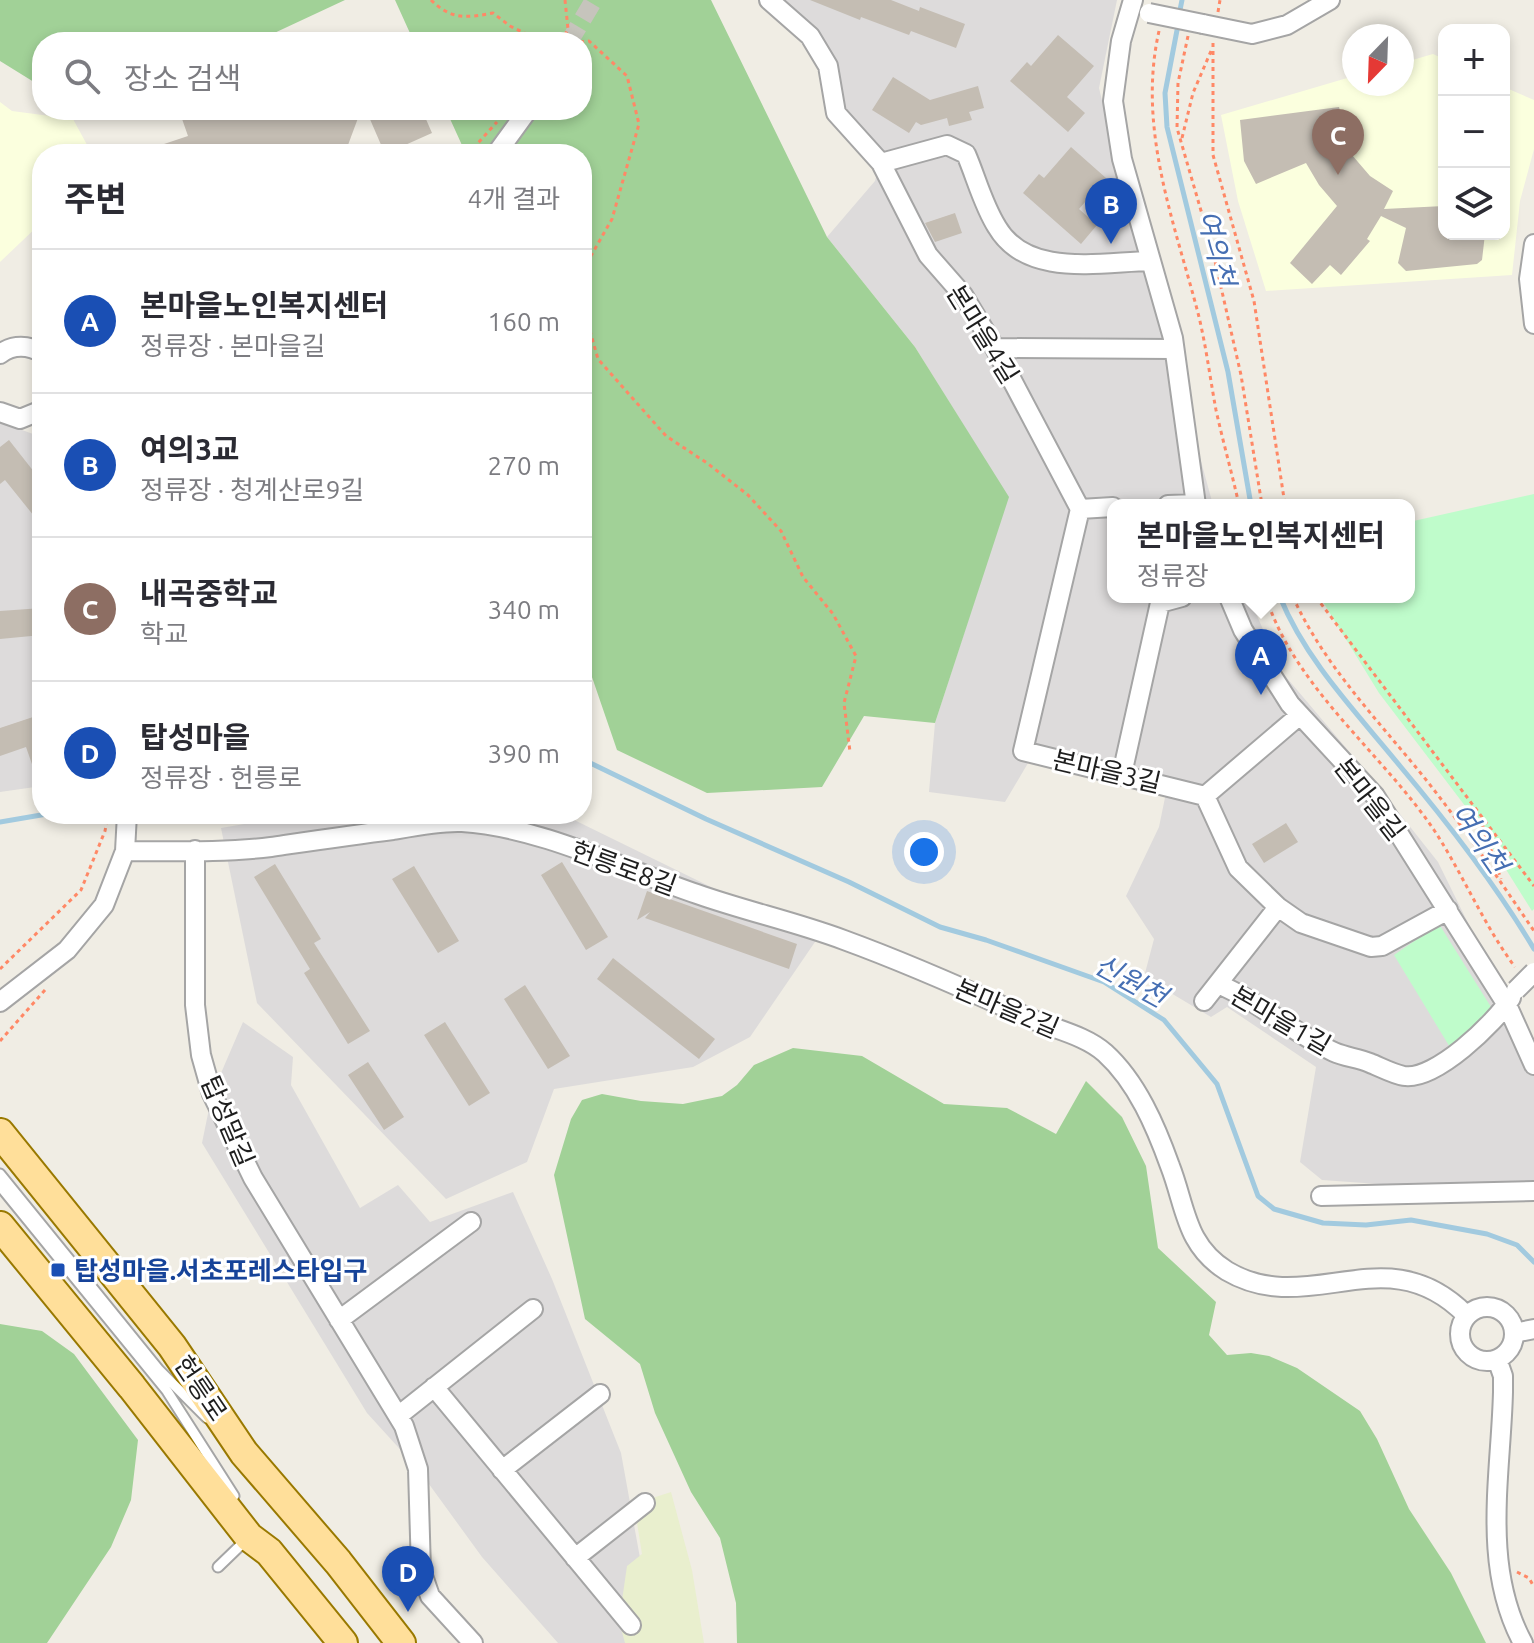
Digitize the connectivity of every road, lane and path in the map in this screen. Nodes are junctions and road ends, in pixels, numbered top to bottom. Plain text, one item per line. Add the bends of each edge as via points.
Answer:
1 (431, 0) edge
2 (565, 0) edge
3 (769, 0) edge
4 (1220, 0) edge
5 (1330, 0) edge
6 (1143, 12) edge
7 (1203, 27) junction
8 (522, 32) edge
9 (566, 32) edge
10 (592, 44) edge
11 (1213, 47) junction
12 (521, 120) edge
13 (498, 121) dead end
14 (1181, 142) junction
15 (477, 144) edge
16 (503, 144) edge
17 (881, 163) junction
18 (1534, 244) edge
19 (592, 254) edge
20 (1150, 261) junction
21 (1534, 324) edge
22 (592, 338) edge
23 (32, 348) edge
24 (995, 348) junction
25 (1173, 349) junction
26 (0, 354) edge
27 (0, 412) edge
28 (32, 414) edge
29 (1195, 499) edge
30 (1238, 499) edge
31 (1261, 499) edge
32 (1284, 499) edge
33 (1107, 507) edge
34 (1080, 509) junction
35 (1160, 603) edge
36 (1232, 603) edge
37 (1268, 603) edge
38 (1296, 603) edge
39 (1320, 603) edge
40 (1297, 717) junction
41 (850, 752) dead end
42 (1122, 774) junction
43 (1205, 796) junction
44 (1479, 815) junction
45 (112, 824) edge
46 (121, 824) edge
47 (441, 824) edge
48 (482, 824) edge
49 (195, 850) junction
50 (125, 851) junction
51 (1502, 884) junction
52 (1534, 886) edge
53 (1278, 907) junction
54 (1448, 910) junction
55 (1534, 931) edge
56 (877, 954) joint
57 (0, 969) edge
58 (1218, 984) junction
59 (1519, 985) edge
60 (1204, 1001) dead end
61 (0, 1002) edge
62 (1534, 1065) edge
63 (0, 1133) edge
64 (0, 1174) edge
65 (0, 1186) edge
66 (1534, 1191) edge
67 (1321, 1196) dead end
68 (471, 1222) dead end
69 (0, 1226) edge
70 (533, 1309) dead end
71 (1466, 1315) junction
72 (339, 1320) junction
73 (1527, 1330) edge
74 (1497, 1359) junction
75 (434, 1387) junction
76 (600, 1394) dead end
77 (398, 1416) junction
78 (244, 1453) junction
79 (502, 1470) junction
80 (645, 1503) dead end
81 (259, 1544) junction
82 (575, 1558) junction
83 (218, 1567) dead end
84 (631, 1625) dead end
85 (343, 1643) edge
86 (401, 1643) edge
87 (473, 1643) edge
88 (1523, 1643) edge

1 - 8 path via 442,11 467,18 493,13
2 - 9 path
3 - 17 street, 본마을4길 via 810,36 828,66 836,113
4 - 7 path
5 - 7 street via 1287,25 1252,34
6 - 7 street, bridge
6 - 20 street via 1121,41 1113,101 1122,159
6 - 30 path via 1153,56 1152,123 1166,197 1199,317
7 - 11 path
7 - 14 path via 1178,83
10 - 19 path via 627,76 639,124 612,219
11 - 14 path via 1193,93
11 - 32 path via 1213,155 1254,301
12 - 16 street
13 - 15 path
14 - 31 path via 1238,360
17 - 20 street via 947,145 958,148 966,154 995,226 1020,252 1046,263
17 - 24 street, 본마을4길 via 928,255 963,295
18 - 21 street via 1529,279
20 - 25 street
22 - 41 path via 598,359 666,436 748,495 781,531 803,577 833,614 856,656 844,703
23 - 26 street via 17,346
24 - 25 street
24 - 34 street, 본마을4길
25 - 29 street
27 - 28 street via 20,419
33 - 34 street
34 - 42 street, 본마을3길 via 1023,751
35 - 42 street
36 - 40 street, 본마을길
37 - 59 path via 1275,624 1313,681 1433,829
38 - 51 path via 1353,694 1467,831
39 - 44 path
40 - 43 street
40 - 54 street, 본마을길 via 1375,796
42 - 43 street, 본마을3길
43 - 53 street via 1238,868
44 - 51 path
44 - 52 path
45 - 57 path via 81,890
46 - 50 street
47 - 49 street, 헌릉로8길 via 266,847
48 - 56 street, 헌릉로8길 via 564,846
49 - 50 street, 헌릉로8길
49 - 72 street, 탑성말길 via 195,1005 212,1094 253,1178
50 - 61 street via 104,905 67,950
51 - 55 path
53 - 54 street via 1301,923 1371,947
53 - 58 street
54 - 59 street, 본마을길
56 - 71 street, 본마을2길 via 1105,1052 1146,1107 1198,1245 1224,1269 1268,1286 1393,1278 1423,1284 1450,1298
58 - 59 street, 본마을1길 via 1338,1054 1406,1076 1421,1073 1468,1045
58 - 60 street
59 - 62 street, 본마을길
63 - 78 main road, 헌릉로 via 172,1346
64 - 78 lane via 168,1380
65 - 81 lane via 167,1391
66 - 67 street
68 - 72 street
69 - 81 main road, 헌릉로
70 - 75 street
71 - 73 street via 1492,1307
71 - 74 street via 1459,1332 1463,1349 1477,1360
72 - 77 street, 탑성말길
73 - 74 street
74 - 88 street via 1503,1376 1495,1497 1500,1572
75 - 77 street
75 - 79 street
76 - 79 street
77 - 87 street, 탑성말길 via 418,1469 421,1570 430,1596
78 - 86 main road, 헌릉로
79 - 82 street
80 - 82 street
81 - 83 lane
81 - 85 main road, 헌릉로
82 - 84 street

